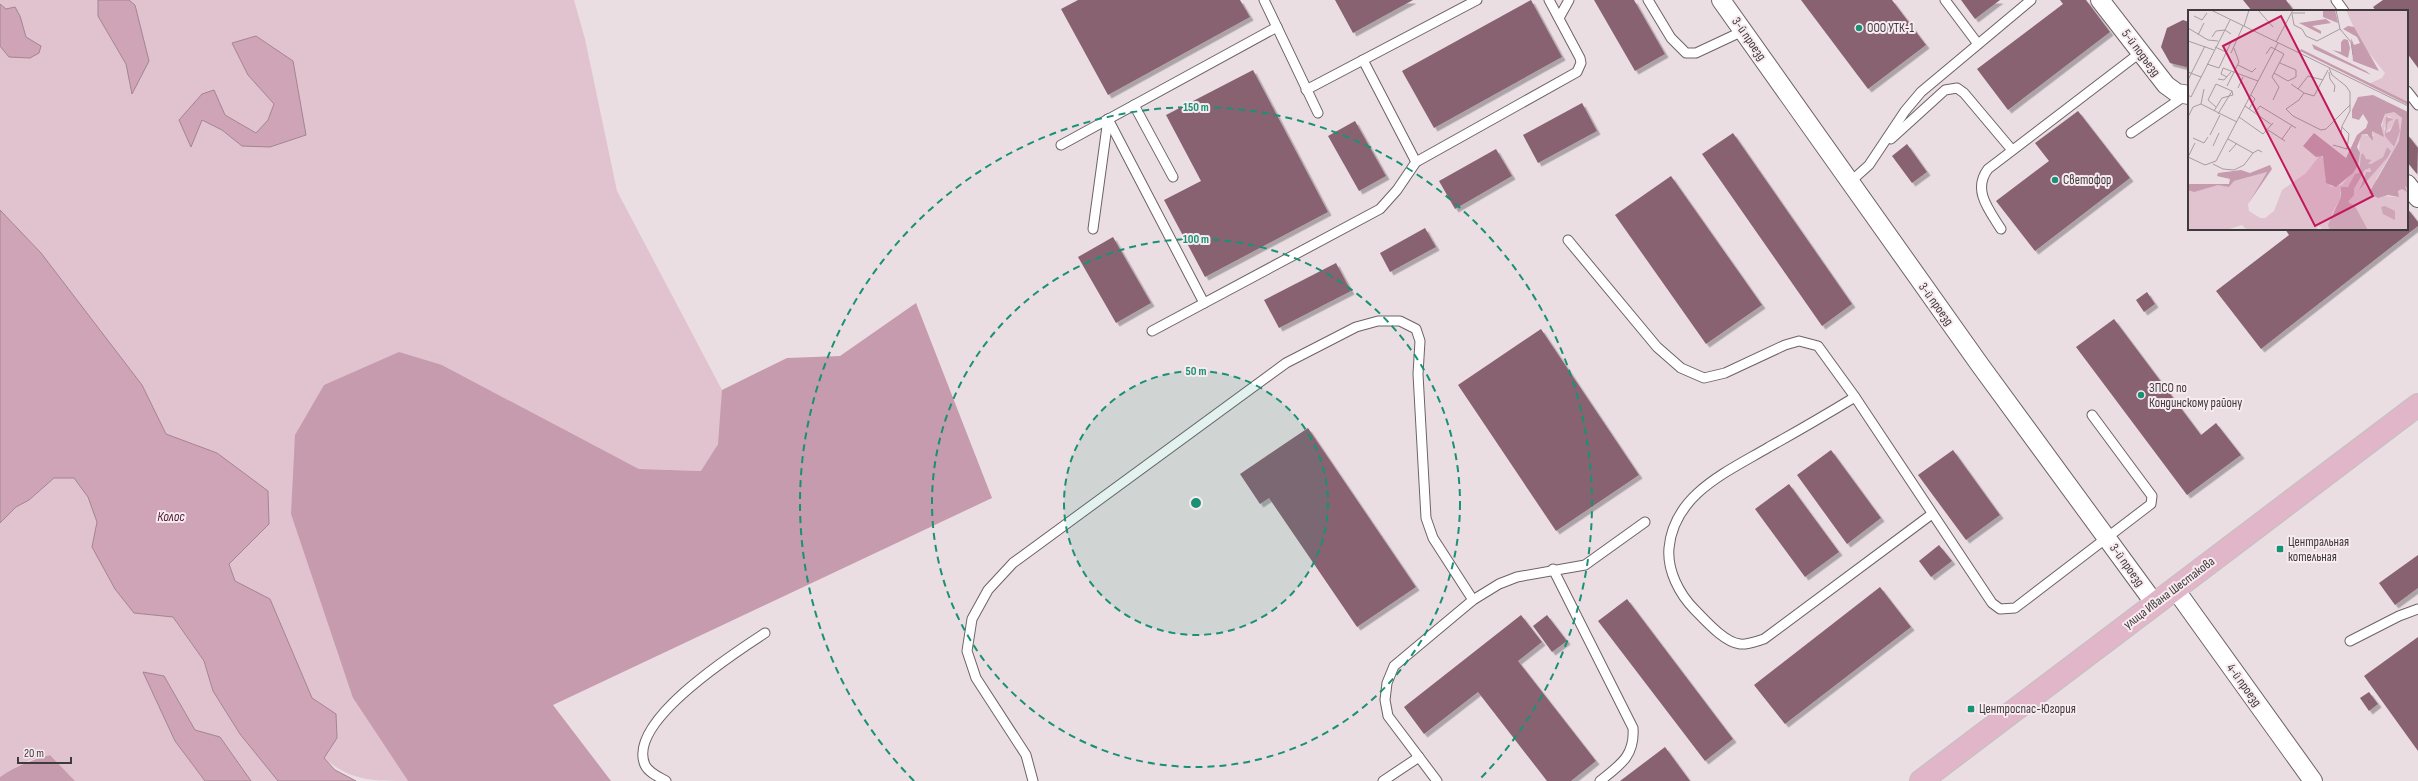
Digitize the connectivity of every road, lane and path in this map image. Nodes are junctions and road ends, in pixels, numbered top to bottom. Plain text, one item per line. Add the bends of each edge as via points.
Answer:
1 (1264, 0) edge
2 (1477, 0) edge
3 (1549, 0) edge
4 (1569, 0) edge
5 (1648, 0) edge
6 (1721, 0) edge
7 (1945, 0) edge
8 (2031, 0) edge
9 (2100, 0) edge
10 (2336, 0) edge
11 (2343, 10) edge
12 (1559, 18) junction
13 (1277, 27) junction
14 (1743, 31) junction
15 (1978, 44) junction
16 (2141, 52) junction
17 (1363, 60) junction
18 (1306, 90) junction
19 (2408, 92) edge
20 (2188, 95) edge
21 (1134, 105) junction
22 (2418, 105) edge
23 (1318, 113) dead end
24 (1108, 119) junction
25 (2131, 133) dead end
26 (1061, 145) dead end
27 (1883, 147) junction
28 (2012, 150) junction
29 (1416, 162) junction
30 (1173, 177) dead end
31 (1849, 183) junction
32 (2408, 185) edge
33 (2418, 198) edge
34 (1093, 229) dead end
35 (2001, 229) dead end
36 (1568, 240) dead end
37 (1204, 303) junction
38 (1152, 331) dead end
39 (1855, 397) junction
40 (2418, 405) edge
41 (2092, 415) dead end
42 (1932, 514) junction
43 (1645, 522) dead end
44 (2107, 537) junction
45 (1554, 570) junction
46 (2175, 589) junction
47 (1474, 600) junction
48 (2155, 604) junction
49 (2418, 609) edge
50 (765, 633) dead end
51 (2350, 641) dead end
52 (1420, 757) junction
53 (666, 781) edge
54 (1033, 781) edge
55 (1383, 781) edge
56 (1438, 781) edge
57 (1600, 781) edge
58 (1921, 781) edge
59 (2313, 781) edge

1 - 13 lane
2 - 17 lane
3 - 12 lane
4 - 12 lane
5 - 14 lane via 1671,38 1686,53 1696,53
6 - 14 street, 3-й проезд
7 - 15 lane
8 - 15 lane
9 - 16 street, 5-й подъезд
10 - 11 lane
12 - 29 lane via 1580,58 1581,63 1577,72
13 - 18 lane
13 - 21 lane
14 - 31 street, 3-й проезд
15 - 27 lane via 1921,92 1904,111
16 - 20 street, 5-й подъезд via 2166,85 2177,93
16 - 28 lane
17 - 18 lane
17 - 29 lane
18 - 23 lane
19 - 22 lane
20 - 25 lane
21 - 24 lane
21 - 30 lane
24 - 26 lane
24 - 34 lane
24 - 37 lane
27 - 28 lane via 1945,90 1957,88
27 - 31 lane via 1869,165
28 - 35 lane via 1988,169 1980,183 1986,207
29 - 37 lane via 1380,209
31 - 44 street, 3-й проезд
32 - 33 street
36 - 39 lane via 1657,348 1681,368 1704,378 1725,373 1799,341 1818,346
37 - 38 lane
39 - 42 lane
39 - 42 lane via 1712,480 1690,499 1679,514 1671,534 1668,560 1674,579 1690,605 1716,632 1740,644 1764,640
40 - 46 main road, улица Ивана Шестакова
41 - 44 lane via 2152,496 2151,504
42 - 44 lane via 1992,603 2000,609 2015,608
43 - 45 lane via 1585,565
44 - 48 street, 3-й проезд
45 - 47 lane via 1517,577
45 - 57 lane via 1633,728 1634,743 1624,761
46 - 48 main road, улица Ивана Шестакова
46 - 59 street, 4-й проезд
47 - 52 lane via 1394,666 1387,683 1385,700 1388,716
47 - 54 lane via 1433,538 1426,518 1418,374 1420,342 1416,329 1400,321 1356,327 1286,363 1013,563 988,590 972,619 967,651 976,678 1026,755
48 - 58 main road, улица Ивана Шестакова
49 - 51 lane
50 - 53 lane via 710,670 678,698 650,732 642,755 645,766
52 - 55 lane
52 - 56 lane

